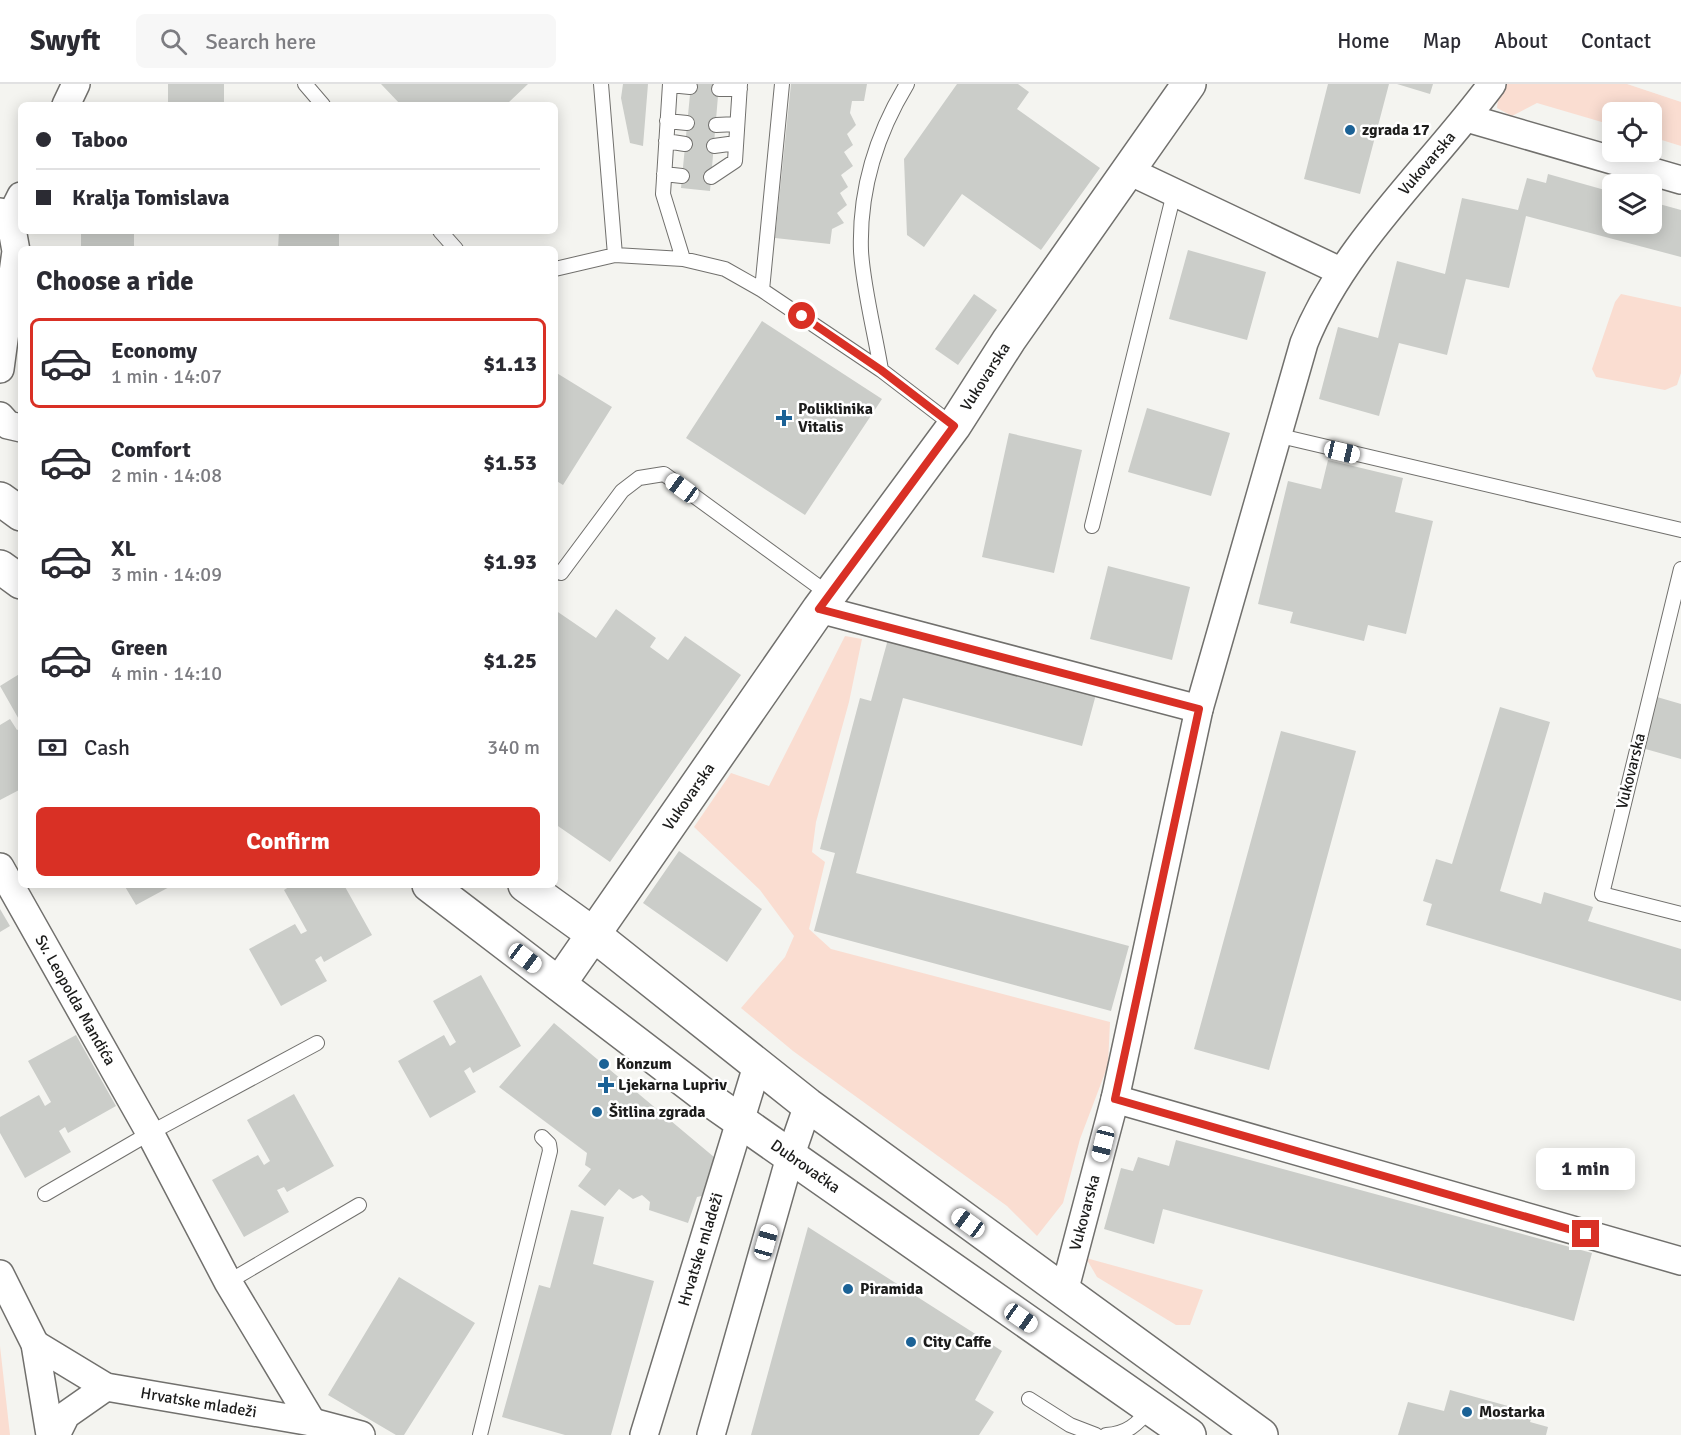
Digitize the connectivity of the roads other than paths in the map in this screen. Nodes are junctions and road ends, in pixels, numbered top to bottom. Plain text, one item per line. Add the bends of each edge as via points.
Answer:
1 (76, 84) edge
2 (305, 84) edge
3 (602, 84) edge
4 (782, 84) edge
5 (907, 84) edge
6 (1189, 84) edge
7 (1492, 84) edge
8 (670, 85) edge
9 (740, 86) edge
10 (690, 87) dead end
11 (719, 89) dead end
12 (67, 102) edge
13 (320, 102) edge
14 (1467, 118) junction
15 (667, 121) junction
16 (687, 123) dead end
17 (737, 124) junction
18 (716, 125) dead end
19 (666, 141) junction
20 (736, 143) junction
21 (685, 144) dead end
22 (714, 146) dead end
23 (1129, 171) junction
24 (664, 174) junction
25 (682, 176) dead end
26 (711, 177) dead end
27 (1681, 180) edge
28 (1174, 193) junction
29 (10, 209) edge
30 (443, 234) edge
31 (453, 246) edge
32 (615, 255) junction
33 (683, 259) junction
34 (558, 268) edge
35 (1340, 271) junction
36 (762, 290) junction
37 (0, 369) edge
38 (881, 370) junction
39 (0, 416) edge
40 (954, 426) junction
41 (18, 427) edge
42 (1276, 435) junction
43 (0, 499) edge
44 (18, 512) edge
45 (1092, 526) dead end
46 (1681, 530) edge
47 (0, 567) edge
48 (1681, 569) edge
49 (561, 573) dead end
50 (18, 580) edge
51 (825, 602) junction
52 (1199, 709) junction
53 (0, 867) edge
54 (433, 888) edge
55 (529, 888) edge
56 (1681, 914) edge
57 (593, 934) junction
58 (559, 984) junction
59 (317, 1043) dead end
60 (757, 1066) junction
61 (1115, 1099) junction
62 (808, 1105) junction
63 (742, 1122) junction
64 (150, 1132) junction
65 (542, 1137) dead end
66 (790, 1157) junction
67 (45, 1194) dead end
68 (359, 1205) dead end
69 (1681, 1261) edge
70 (0, 1274) edge
71 (228, 1282) junction
72 (1064, 1292) junction
73 (35, 1344) junction
74 (106, 1387) junction
75 (1029, 1399) dead end
76 (1150, 1408) junction
77 (312, 1422) junction
78 (50, 1435) edge
79 (56, 1435) edge
80 (361, 1435) edge
81 (480, 1435) edge
82 (644, 1435) edge
83 (711, 1435) edge
84 (1096, 1435) edge
85 (1106, 1435) edge
86 (1189, 1435) edge
87 (1261, 1435) edge

1 - 12 street
2 - 13 lane
3 - 32 lane
4 - 36 lane
5 - 38 lane via 890,113 866,182 861,251
6 - 23 street, Vukovarska
7 - 14 street, Vukovarska
8 - 10 lane
8 - 15 lane
9 - 11 lane
9 - 17 lane
14 - 27 street
14 - 35 street, Vukovarska
15 - 16 lane
15 - 19 lane
17 - 18 lane
17 - 20 lane
19 - 21 lane
19 - 24 lane
20 - 22 lane
20 - 26 lane via 735,161
23 - 28 street
23 - 40 street, Vukovarska via 1009,340
24 - 25 lane
24 - 33 lane via 663,194
28 - 35 street
28 - 45 lane
29 - 37 street via 16,251
30 - 31 lane
32 - 33 lane
32 - 34 lane
33 - 36 lane via 725,269
35 - 42 street, Vukovarska via 1304,342
36 - 38 lane
38 - 40 lane
39 - 41 street via 8,425
40 - 51 street, Vukovarska
42 - 46 lane
42 - 52 street, Vukovarska
43 - 44 street
47 - 50 street
48 - 56 lane, Vukovarska via 1602,894
49 - 51 lane via 622,491 639,478 664,474
51 - 52 street
51 - 57 street, Vukovarska
52 - 61 street, Vukovarska
53 - 64 street, Sv. Leopolda Mandića
54 - 58 street, Dubrovačka
55 - 57 street
57 - 58 street, Vukovarska
57 - 60 street
58 - 63 street, Dubrovačka
59 - 64 lane
60 - 62 street
60 - 63 street, Hrvatske mladeži
61 - 69 street
61 - 72 street, Vukovarska
62 - 66 street
62 - 72 street
63 - 66 street, Dubrovačka
63 - 82 street, Hrvatske mladeži
64 - 67 lane
64 - 71 street, Sv. Leopolda Mandića
65 - 81 lane via 550,1151
66 - 76 street, Dubrovačka
66 - 83 street
68 - 71 lane
70 - 73 street
71 - 77 street, Sv. Leopolda Mandića
72 - 87 street
73 - 74 street
73 - 78 street
74 - 77 street, Hrvatske mladeži
74 - 79 street via 66,1415
75 - 84 lane via 1070,1425
76 - 85 lane via 1137,1425
76 - 86 street, Dubrovačka
77 - 80 street, Hrvatske mladeži

